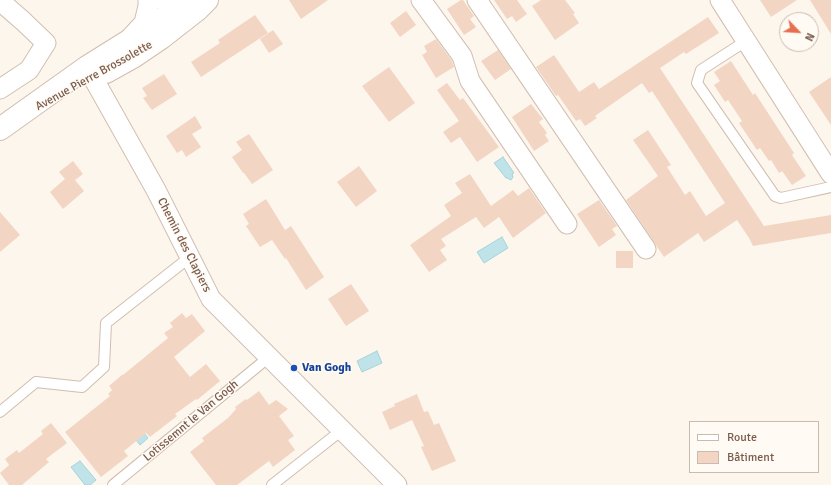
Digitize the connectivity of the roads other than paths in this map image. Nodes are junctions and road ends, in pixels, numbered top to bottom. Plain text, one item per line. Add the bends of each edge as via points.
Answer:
1 (148, 0) edge
2 (207, 0) edge
3 (422, 0) edge
4 (477, 0) edge
5 (720, 0) edge
6 (0, 1) edge
7 (175, 9) edge
8 (746, 41) junction
9 (126, 42) junction
10 (90, 73) junction
11 (0, 89) edge
12 (8, 123) edge
13 (831, 174) edge
14 (831, 187) edge
15 (567, 224) dead end
16 (646, 249) dead end
17 (190, 257) junction
18 (269, 357) junction
19 (0, 412) edge
20 (342, 430) junction
21 (113, 485) edge
22 (272, 485) edge
23 (397, 485) edge

1 - 9 street via 144,23
2 - 7 street, Avenue Pierre Brossolette via 198,9
3 - 15 street via 462,56 470,80
4 - 16 street
5 - 8 street
6 - 11 street via 46,43 29,70
7 - 9 street, Avenue Pierre Brossolette
7 - 10 street, Avenue Pierre Brossolette via 161,38 133,57
8 - 13 street
8 - 14 lane via 701,70 697,83 775,196 781,198
9 - 10 street, Avenue Pierre Brossolette
10 - 12 street, Avenue Pierre Brossolette
10 - 17 street, Chemin des Clapiers via 156,190
17 - 18 street, Chemin des Clapiers via 211,299
17 - 19 lane via 106,323 104,368 82,387 36,382
18 - 20 street, Chemin des Clapiers
18 - 21 lane, Lotissemnt le Van Gogh
20 - 22 lane
20 - 23 street, Chemin des Clapiers

